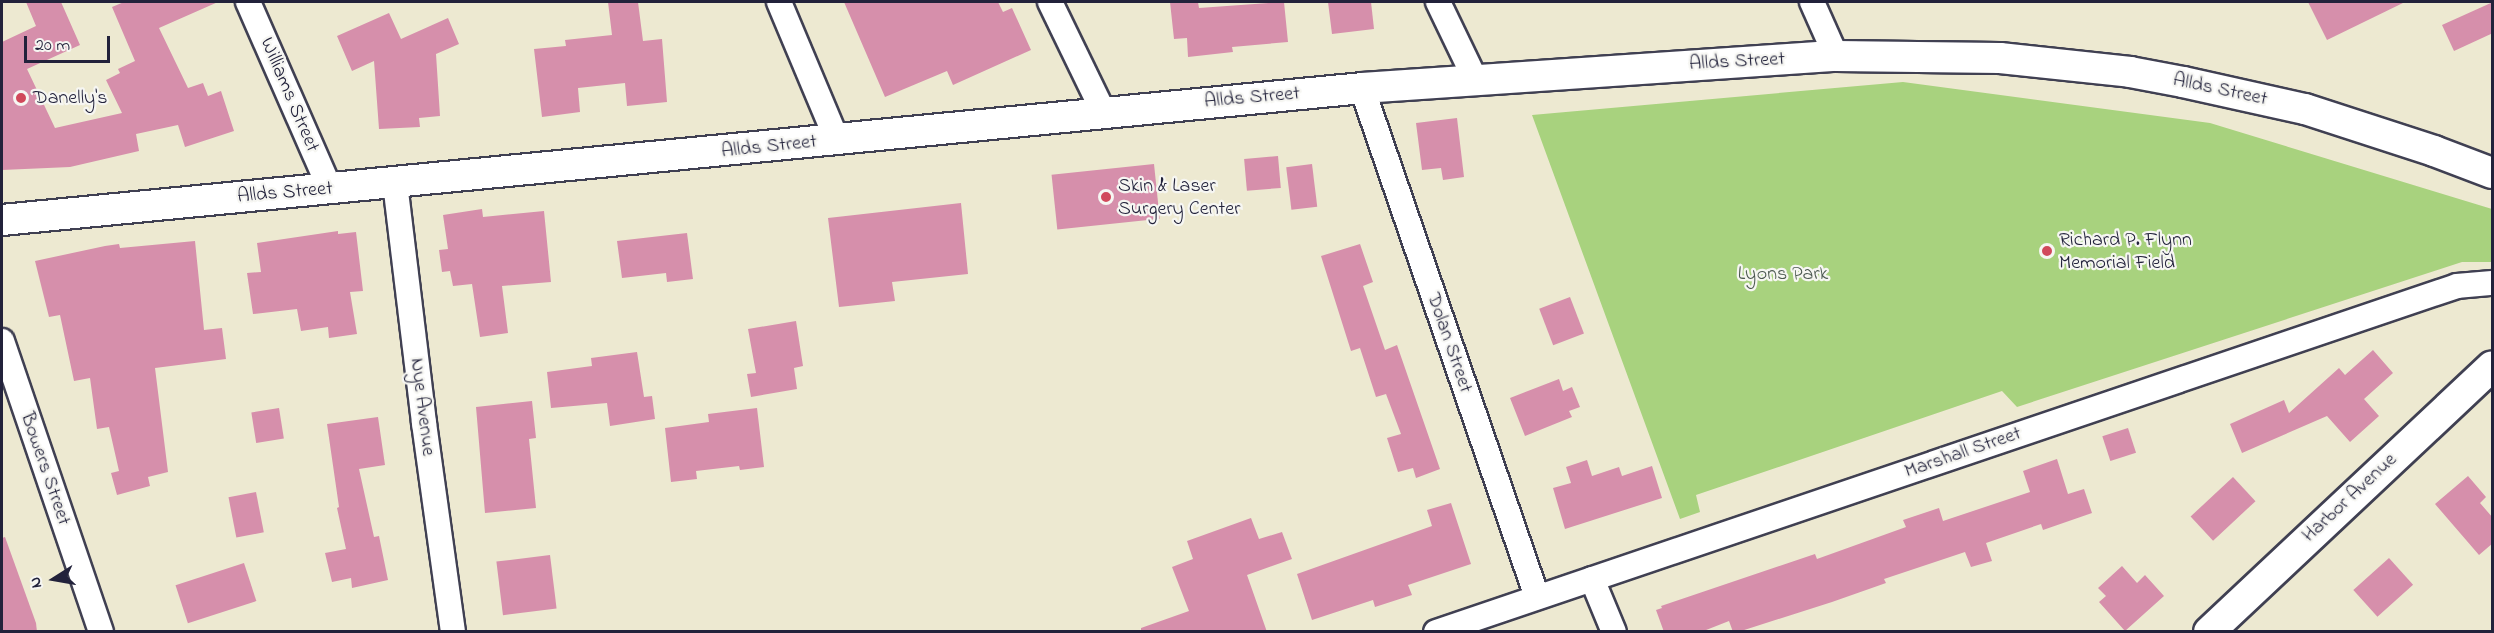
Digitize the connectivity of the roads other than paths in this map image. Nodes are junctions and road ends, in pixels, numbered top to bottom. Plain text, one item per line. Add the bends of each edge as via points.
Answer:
1 (248, 2) edge
2 (779, 2) edge
3 (1050, 2) edge
4 (1438, 2) edge
5 (1812, 2) edge
6 (1836, 56) junction
7 (1475, 79) junction
8 (1362, 88) junction
9 (1104, 113) junction
10 (837, 140) junction
11 (2493, 173) edge
12 (395, 183) junction
13 (330, 189) junction
14 (2, 220) edge
15 (2493, 283) edge
16 (2, 341) edge
17 (2493, 366) edge
18 (1592, 579) junction
19 (1537, 597) junction
20 (101, 632) edge
21 (453, 632) edge
22 (1436, 632) edge
23 (1614, 632) edge
24 (2209, 632) edge

1 - 13 street, Williams Street
2 - 10 street
3 - 9 street
4 - 7 street
5 - 6 street
6 - 7 street, Allds Street
6 - 11 street, Allds Street via 2000,58 2183,82 2305,109
7 - 8 street, Allds Street
8 - 9 street, Allds Street
8 - 19 street, Dolan Street
9 - 10 street, Allds Street
10 - 12 street, Allds Street
12 - 13 street, Allds Street
12 - 21 street, Nye Avenue
13 - 14 street, Allds Street
15 - 18 street, Marshall Street via 2457,286
16 - 20 street, Bowers Street
17 - 24 street, Harbor Avenue
18 - 19 street, Marshall Street
18 - 23 street
19 - 22 street, Marshall Street

